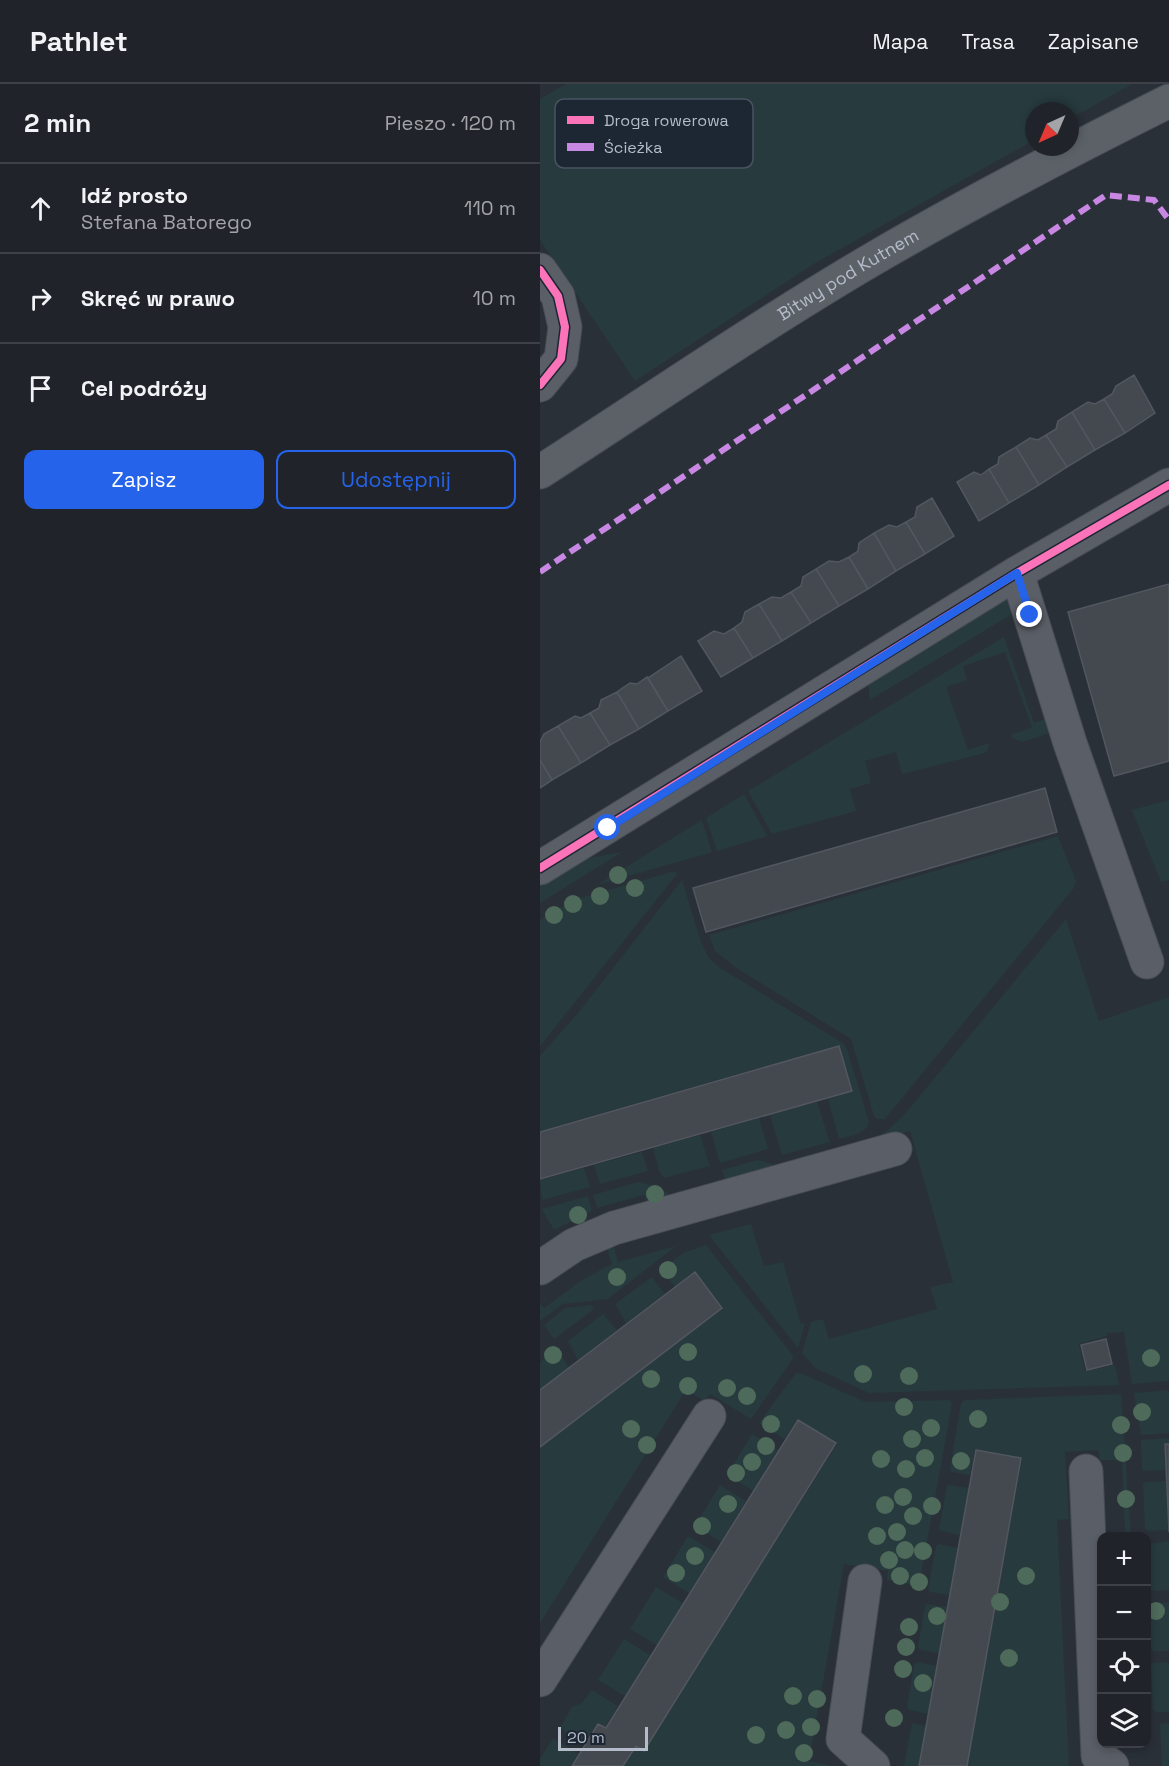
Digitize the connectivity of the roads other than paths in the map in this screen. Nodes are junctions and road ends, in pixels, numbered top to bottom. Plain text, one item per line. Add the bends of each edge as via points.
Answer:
1 (1169, 101) edge
2 (540, 270) edge
3 (540, 385) edge
4 (540, 472) edge
5 (1169, 485) edge
6 (1017, 573) junction
7 (540, 868) edge
8 (1148, 962) dead end
9 (895, 1149) dead end
10 (540, 1268) edge
11 (709, 1416) dead end
12 (1086, 1471) dead end
13 (865, 1581) dead end
14 (540, 1680) edge
15 (873, 1766) edge
16 (1112, 1766) edge

1 - 4 main road, Bitwy pod Kutnem via 872,260
2 - 3 street via 558,296 565,327 561,359
5 - 6 street
6 - 7 street
6 - 8 street via 1070,743
9 - 10 street via 614,1228 574,1245
11 - 14 street
12 - 16 street via 1098,1756
13 - 15 street via 843,1739

